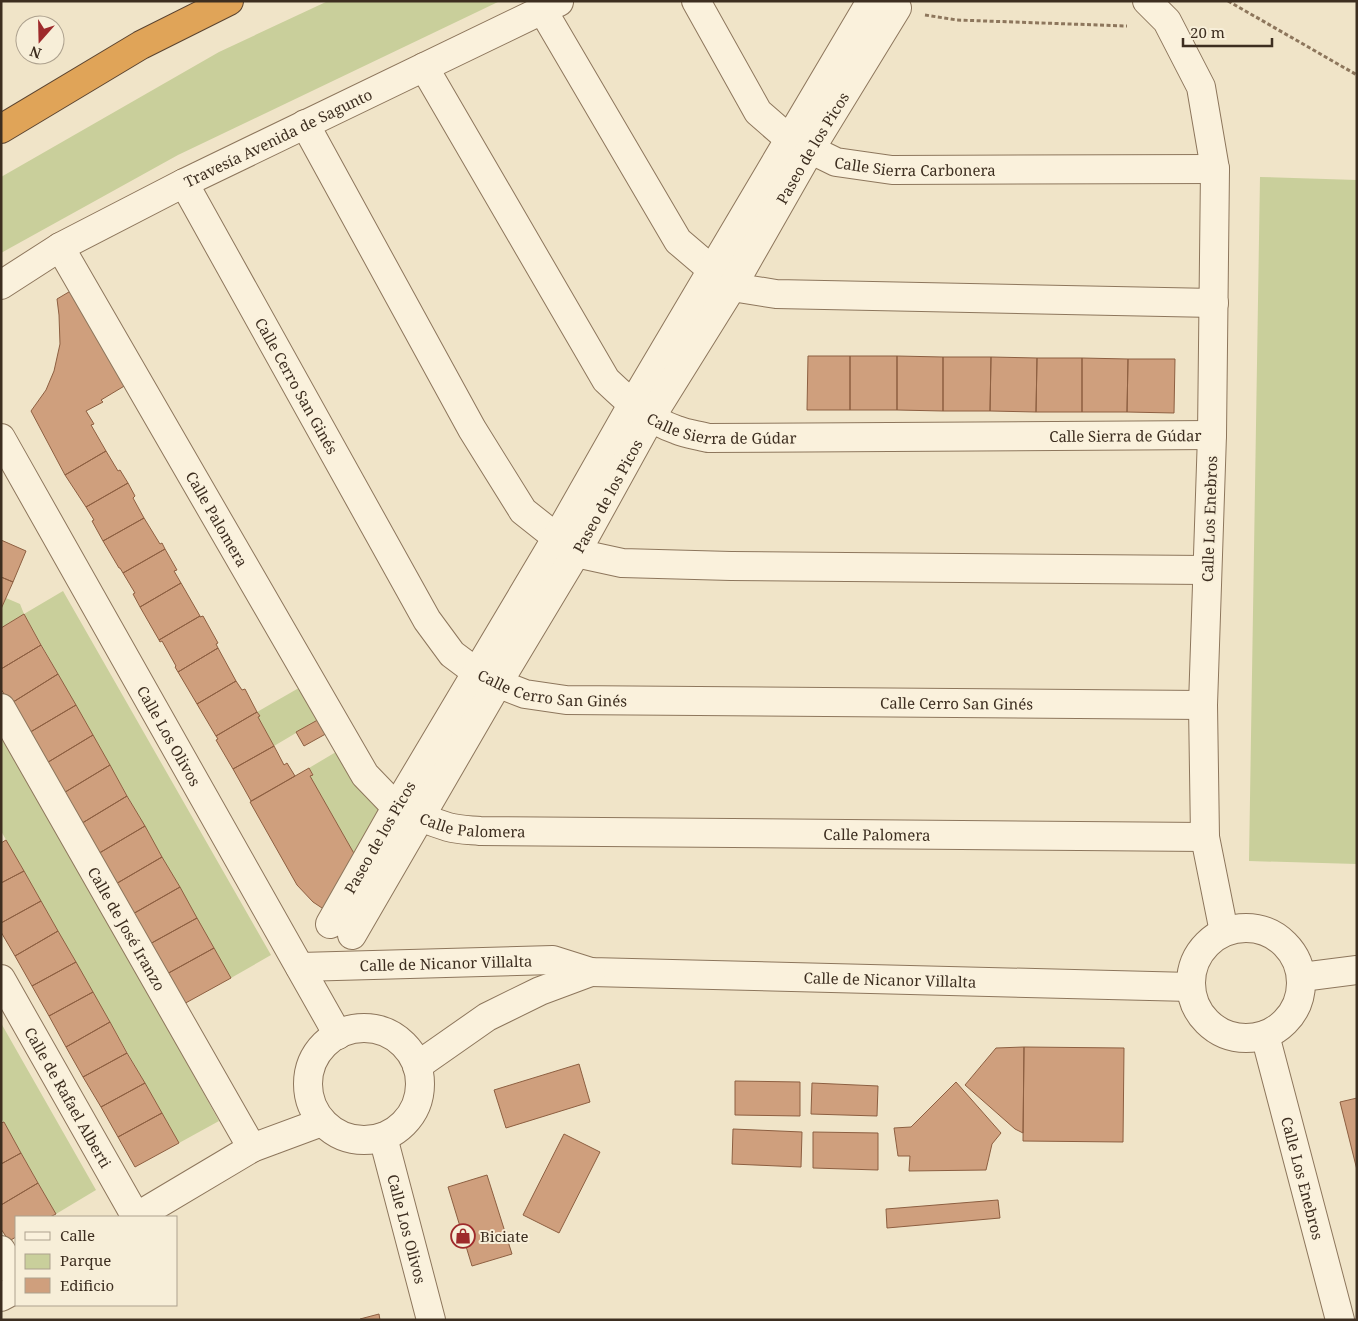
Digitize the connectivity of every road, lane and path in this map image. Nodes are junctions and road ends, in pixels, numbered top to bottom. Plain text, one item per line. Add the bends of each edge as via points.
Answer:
1 (229, 1) edge
2 (696, 1) edge
3 (871, 1) edge
4 (1147, 1) edge
5 (1228, 1) edge
6 (551, 5) edge
7 (897, 8) joint
8 (1127, 26) dead end
9 (424, 68) junction
10 (1357, 76) edge
11 (305, 124) junction
12 (1, 129) edge
13 (800, 145) junction
14 (1215, 169) junction
15 (184, 183) junction
16 (60, 247) junction
17 (712, 269) junction
18 (1, 285) edge
19 (732, 287) junction
20 (1214, 303) junction
21 (642, 411) junction
22 (1212, 435) junction
23 (1, 438) edge
24 (566, 545) junction
25 (1208, 570) junction
26 (487, 678) junction
27 (1203, 705) junction
28 (1, 708) edge
29 (409, 812) junction
30 (1205, 837) junction
31 (341, 930) dead end
32 (1224, 932) junction
33 (300, 967) junction
34 (1357, 970) edge
35 (591, 972) junction
36 (1, 978) edge
37 (1302, 978) junction
38 (1191, 987) junction
39 (338, 1035) junction
40 (1265, 1035) junction
41 (417, 1066) junction
42 (322, 1122) junction
43 (383, 1137) junction
44 (252, 1148) junction
45 (135, 1216) edge
46 (138, 1216) edge
47 (1, 1250) edge
48 (15, 1274) edge
49 (15, 1290) edge
50 (1, 1297) edge
51 (431, 1320) edge
52 (1340, 1320) edge

1 - 12 highway via 141,45
2 - 13 street, Calle Sierra Carbonera via 758,112
3 - 13 street, Paseo de los Picos
4 - 14 street, Calle Los Enebros via 1167,21 1201,87
5 - 10 path
6 - 9 street, Travesía Avenida de Sagunto
6 - 17 street via 678,241
7 - 8 path via 957,20
7 - 13 street, Paseo de los Picos
9 - 11 street, Travesía Avenida de Sagunto
9 - 21 street, Calle Sierra de Gúdar via 606,380
11 - 15 street, Travesía Avenida de Sagunto
11 - 24 street via 472,429 523,511
13 - 14 street, Calle Sierra Carbonera via 836,162 892,170
13 - 17 street, Paseo de los Picos
13 - 19 street, Paseo de los Picos
14 - 20 street, Calle Los Enebros
15 - 16 street, Travesía Avenida de Sagunto
15 - 26 street, Calle Cerro San Ginés via 427,620 452,654
16 - 18 street, Travesía Avenida de Sagunto
16 - 29 street, Calle Palomera via 365,775 392,803
17 - 19 street
17 - 21 street, Paseo de los Picos
19 - 20 street via 776,294
19 - 21 street, Paseo de los Picos
20 - 22 street, Calle Los Enebros
21 - 22 street, Calle Sierra de Gúdar via 675,430 708,438
21 - 24 street, Paseo de los Picos
22 - 25 street, Calle Los Enebros
23 - 33 street, Calle Los Olivos
24 - 25 street via 622,564
24 - 26 street, Paseo de los Picos
25 - 27 street, Calle Los Enebros
26 - 27 street, Calle Cerro San Ginés via 525,694 566,700
26 - 29 street, Paseo de los Picos
27 - 30 street, Calle Los Enebros
28 - 44 street, Calle de José Iranzo
29 - 30 street, Calle Palomera via 449,827 480,832
29 - 31 street, Paseo de los Picos
30 - 32 street, Calle Los Enebros
32 - 37 street via 1241,927 1275,934 1297,960
32 - 38 street via 1209,941 1197,956 1191,973
33 - 35 street, Calle de Nicanor Villalta via 553,960
33 - 39 street, Calle Los Olivos
34 - 37 street
35 - 38 street, Calle de Nicanor Villalta
35 - 41 street, Calle de Nicanor Villalta via 540,991 487,1017
36 - 45 street, Calle de Rafael Alberti
37 - 40 street via 1301,995 1294,1012 1282,1026
38 - 40 street via 1196,1007 1218,1030 1249,1038
39 - 41 street via 356,1029 375,1029 393,1036 408,1049
39 - 42 street via 324,1045 308,1074 310,1100
40 - 52 street, Calle Los Enebros
41 - 43 street via 418,1100 398,1129
42 - 43 street via 350,1138 367,1140
42 - 44 street
43 - 51 street, Calle Los Olivos
44 - 46 street
47 - 48 street
49 - 50 street

